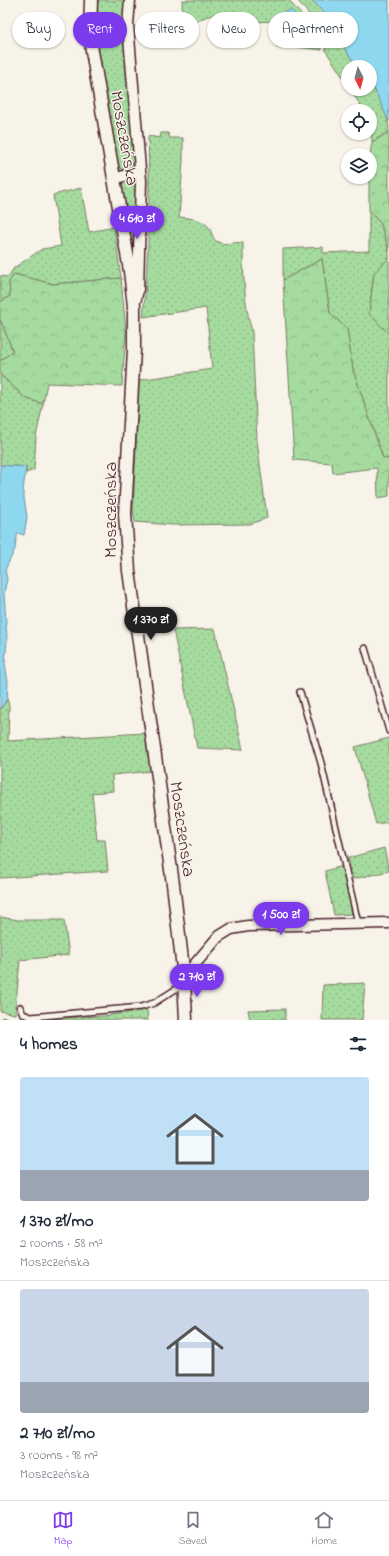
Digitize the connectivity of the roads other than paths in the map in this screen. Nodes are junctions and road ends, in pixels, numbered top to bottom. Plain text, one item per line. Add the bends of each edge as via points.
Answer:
1 (91, 0) edge
2 (130, 0) edge
3 (140, 171) junction
4 (114, 179) junction
5 (134, 306) junction
6 (365, 648) dead end
7 (300, 692) dead end
8 (389, 731) edge
9 (358, 923) junction
10 (389, 923) edge
11 (184, 982) junction
12 (20, 1007) dead end
13 (186, 1020) edge

1 - 4 street, Moszczeńska via 92,51
2 - 3 street via 128,25
3 - 4 street
3 - 5 street via 138,289
4 - 5 street, Moszczeńska
5 - 11 street, Moszczeńska via 125,514 128,557
6 - 8 lane
7 - 9 lane via 322,762
9 - 10 street
9 - 11 street via 248,926 231,929 218,937
11 - 12 lane via 154,1003 131,1008 31,1017 23,1014
11 - 13 street, Moszczeńska

